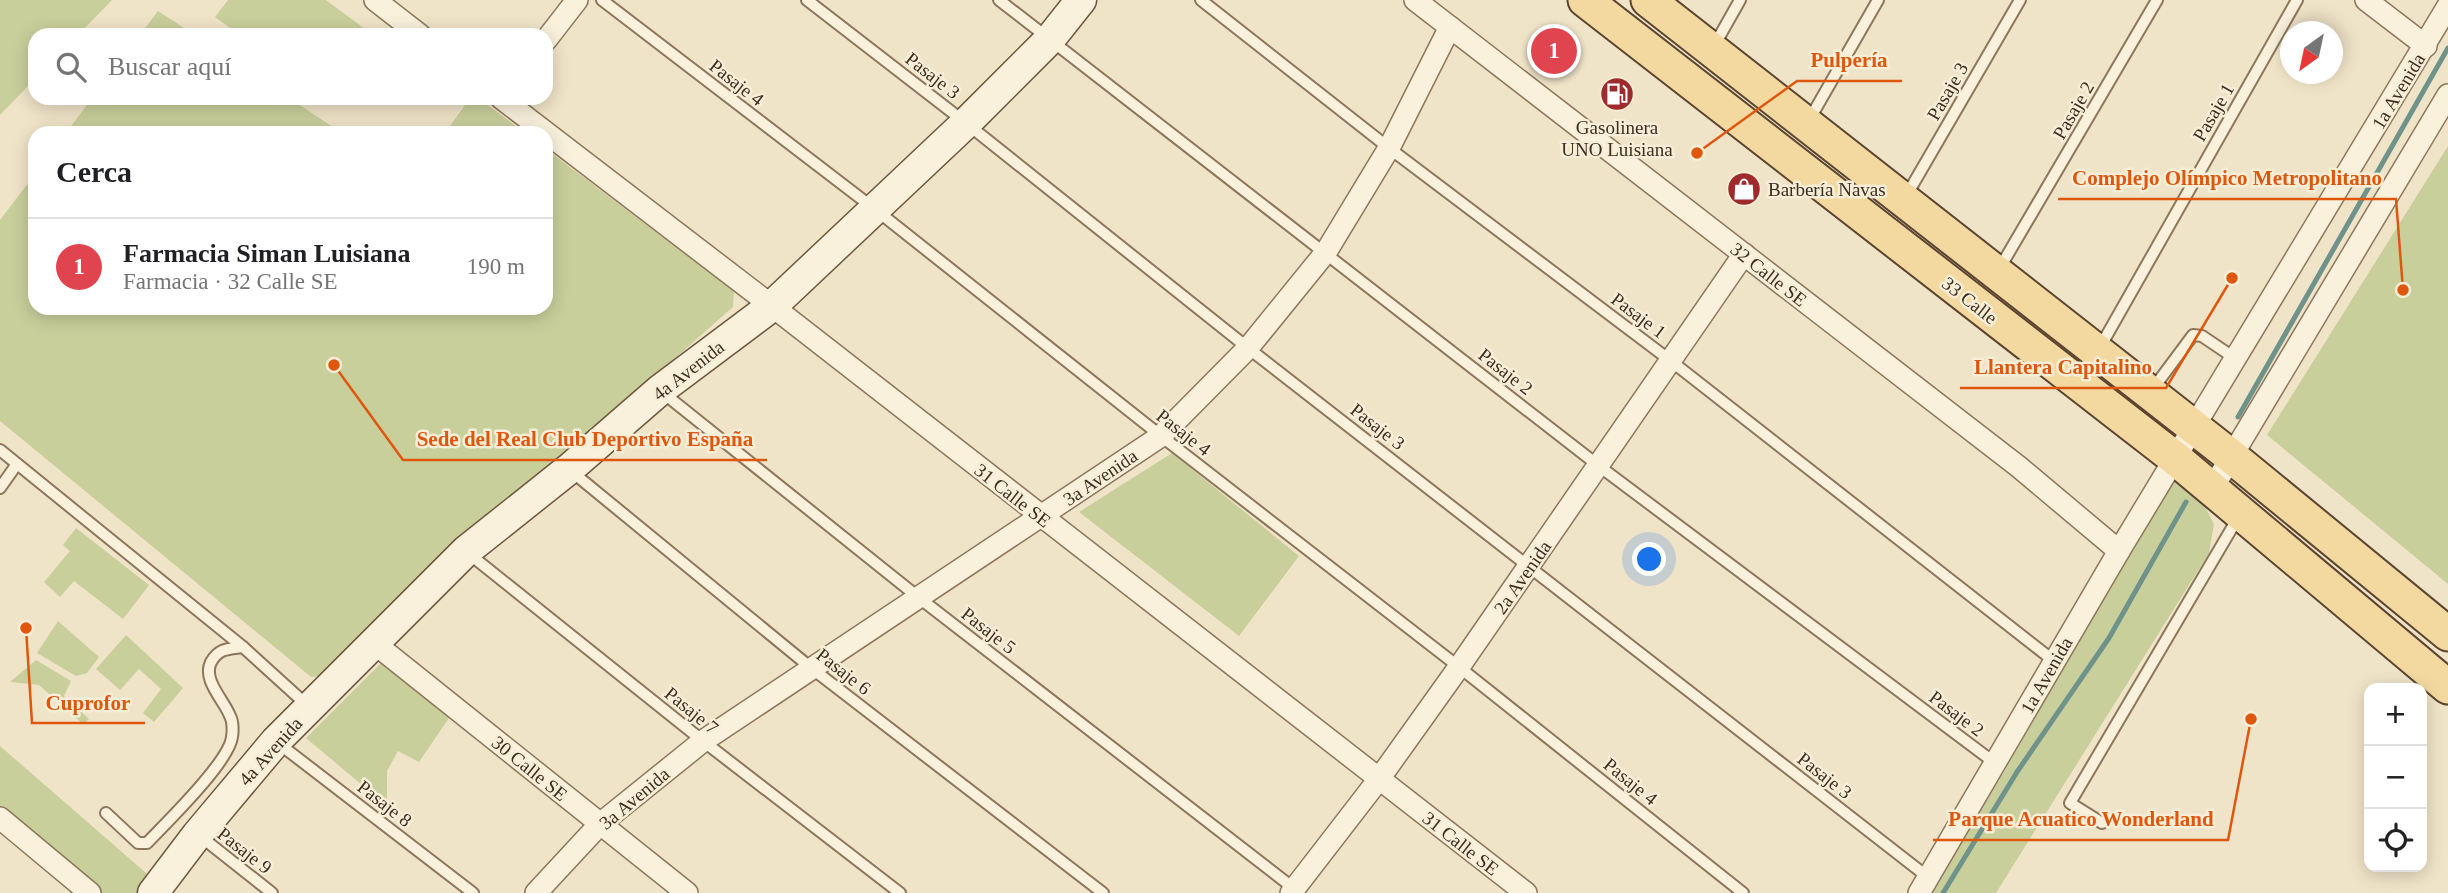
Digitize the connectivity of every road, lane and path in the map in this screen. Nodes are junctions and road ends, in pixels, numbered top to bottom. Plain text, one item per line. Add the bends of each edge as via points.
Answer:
1 (375, 0) edge
2 (577, 0) edge
3 (602, 0) edge
4 (807, 0) edge
5 (999, 0) edge
6 (1081, 0) edge
7 (1201, 0) edge
8 (1415, 0) edge
9 (1585, 0) edge
10 (1648, 0) edge
11 (1740, 0) edge
12 (1878, 0) edge
13 (2020, 0) edge
14 (2157, 0) edge
15 (2297, 0) edge
16 (2366, 0) edge
17 (2448, 6) edge
18 (1450, 27) junction
19 (411, 28) edge
20 (553, 31) edge
21 (1050, 39) junction
22 (2426, 46) junction
23 (1712, 50) junction
24 (2448, 95) edge
25 (510, 105) edge
26 (966, 123) junction
27 (1807, 124) junction
28 (537, 126) edge
29 (553, 138) edge
30 (1389, 148) junction
31 (1904, 200) junction
32 (876, 210) junction
33 (1326, 252) junction
34 (1744, 254) junction
35 (1997, 273) junction
36 (772, 306) junction
37 (1248, 348) junction
38 (2098, 351) junction
39 (2236, 359) junction
40 (1671, 361) junction
41 (660, 390) junction
42 (2151, 392) junction
43 (2195, 428) junction
44 (1161, 436) junction
45 (0, 450) edge
46 (2232, 457) junction
47 (2176, 459) junction
48 (17, 464) junction
49 (1599, 466) junction
50 (569, 469) junction
51 (0, 488) edge
52 (2212, 489) junction
53 (2240, 514) junction
54 (1041, 517) junction
55 (466, 551) junction
56 (2119, 551) junction
57 (1530, 566) junction
58 (918, 597) junction
59 (2448, 634) edge
60 (374, 643) junction
61 (243, 647) junction
62 (2054, 661) junction
63 (810, 667) junction
64 (1459, 667) junction
65 (2448, 687) edge
66 (310, 708) junction
67 (276, 741) junction
68 (703, 741) junction
69 (1995, 763) junction
70 (1379, 779) junction
71 (106, 813) dead end
72 (0, 818) edge
73 (600, 824) junction
74 (2102, 824) dead end
75 (197, 835) junction
76 (1924, 886) edge
77 (1295, 892) edge
78 (90, 893) edge
79 (153, 893) edge
80 (272, 893) edge
81 (473, 893) edge
82 (536, 893) edge
83 (687, 893) edge
84 (900, 893) edge
85 (1103, 893) edge
86 (1526, 893) edge
87 (1743, 893) edge

1 - 19 street
2 - 20 street
3 - 32 lane, Pasaje 4
4 - 26 lane, Pasaje 3
5 - 21 lane, Pasaje 2
6 - 21 street, 4a Avenida
7 - 30 lane, Pasaje 1
8 - 18 street, 32 Calle SE
9 - 47 main road, 33 Calle
10 - 23 main road, 33 Calle
11 - 23 lane
12 - 27 lane
13 - 31 lane, Pasaje 3
14 - 35 lane, Pasaje 2
15 - 38 lane, Pasaje 1
16 - 22 street
17 - 22 street, 1a Avenida
18 - 30 street, 3a Avenida
18 - 34 street, 32 Calle SE
21 - 26 street, 4a Avenida
21 - 33 lane, Pasaje 2
22 - 39 street, 1a Avenida
23 - 27 main road, 33 Calle
24 - 46 street
25 - 28 street, 31 Calle SE
26 - 32 street, 4a Avenida
26 - 37 lane, Pasaje 3
27 - 31 main road, 33 Calle
29 - 36 street, 31 Calle SE
30 - 33 street, 3a Avenida
30 - 40 lane, Pasaje 1
31 - 35 main road, 33 Calle
32 - 36 street, 4a Avenida
32 - 44 lane, Pasaje 4
33 - 37 street, 3a Avenida
33 - 49 lane, Pasaje 2
34 - 40 street, 2a Avenida
34 - 56 street, 32 Calle SE via 2019,467
35 - 38 main road, 33 Calle
36 - 41 street, 4a Avenida
36 - 54 street, 31 Calle SE
37 - 44 street, 3a Avenida
37 - 57 lane, Pasaje 3
38 - 42 main road, 33 Calle
39 - 42 lane via 2202,335 2193,335
39 - 43 street, 1a Avenida
40 - 49 street, 2a Avenida
40 - 62 lane, Pasaje 1
41 - 50 street, 4a Avenida
41 - 58 lane, Pasaje 5
42 - 43 main road, 33 Calle
43 - 46 main road, 33 Calle
43 - 47 street, 1a Avenida
44 - 54 street, 3a Avenida
44 - 64 lane, Pasaje 4
45 - 48 lane
46 - 52 street
46 - 59 main road, 33 Calle
47 - 52 main road, 33 Calle
47 - 56 street, 1a Avenida
48 - 51 lane
48 - 61 lane
49 - 57 street, 2a Avenida
49 - 69 lane, Pasaje 2
50 - 55 street, 4a Avenida
50 - 63 lane, Pasaje 6
52 - 53 main road, 33 Calle
53 - 65 main road, 33 Calle
53 - 74 lane via 2070,803
54 - 58 street, 3a Avenida
54 - 70 street, 31 Calle SE
55 - 60 street, 4a Avenida
55 - 68 lane, Pasaje 7
56 - 62 street, 1a Avenida
57 - 64 street, 2a Avenida
57 - 76 lane, Pasaje 3
58 - 63 street, 3a Avenida
58 - 77 lane, Pasaje 5
60 - 66 street, 4a Avenida
60 - 73 street, 30 Calle SE
61 - 66 lane
61 - 71 lane via 222,649 209,666 210,679 232,718 232,740 210,775 147,843 138,843
62 - 69 street, 1a Avenida
63 - 68 street, 3a Avenida
63 - 85 lane, Pasaje 6
64 - 70 street, 2a Avenida
64 - 87 lane, Pasaje 4
66 - 67 street, 4a Avenida
67 - 75 street, 4a Avenida
67 - 81 lane, Pasaje 8
68 - 73 street, 3a Avenida
68 - 84 lane, Pasaje 7
69 - 76 street, 1a Avenida
70 - 77 street, 2a Avenida
70 - 86 street, 31 Calle SE
72 - 78 street
73 - 82 street, 3a Avenida
73 - 83 street, 30 Calle SE
75 - 79 street, 4a Avenida
75 - 80 lane, Pasaje 9

